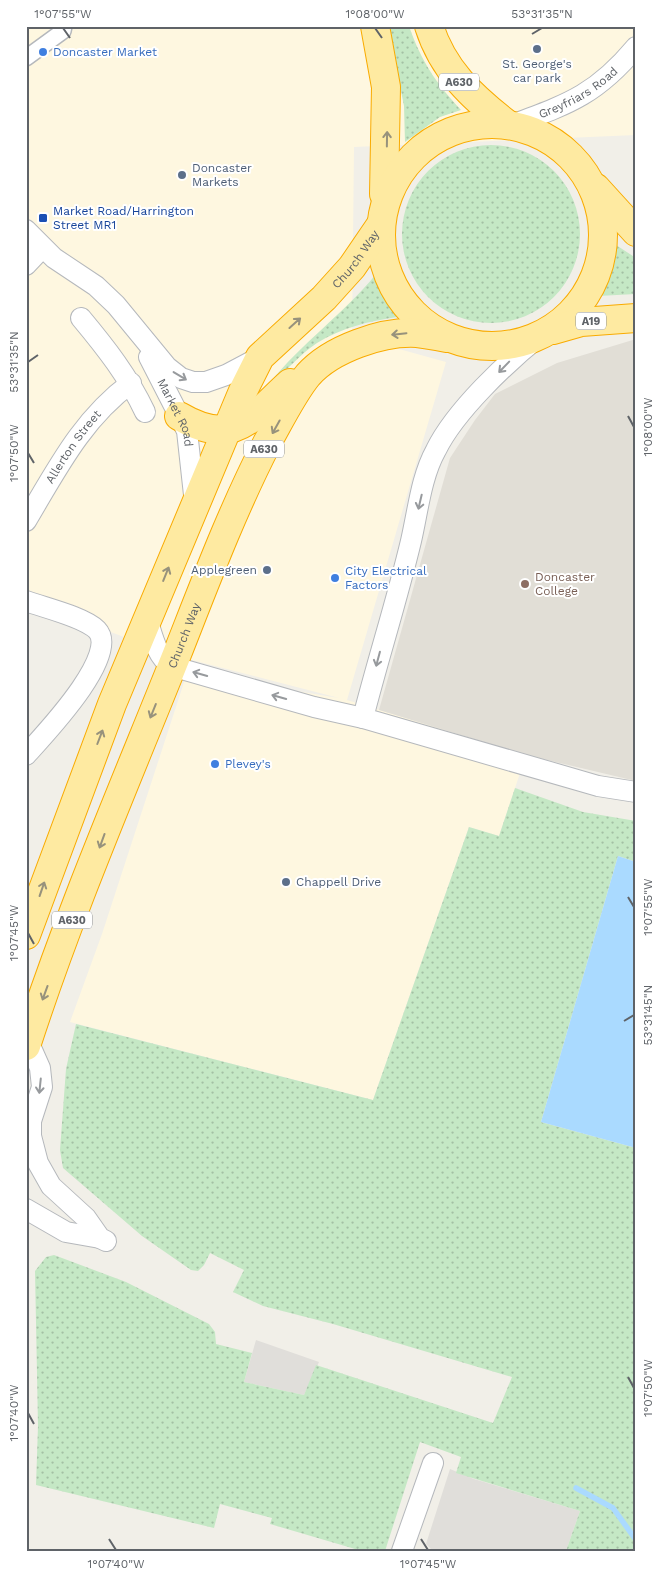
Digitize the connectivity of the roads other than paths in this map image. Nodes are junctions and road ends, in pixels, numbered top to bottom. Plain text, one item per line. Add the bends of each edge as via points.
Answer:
1 (64, 26) edge
2 (375, 26) edge
3 (429, 26) edge
4 (636, 47) edge
5 (26, 58) edge
6 (510, 125) junction
7 (589, 179) junction
8 (382, 216) junction
9 (26, 230) edge
10 (636, 232) edge
11 (42, 248) junction
12 (26, 265) edge
13 (80, 318) dead end
14 (636, 318) edge
15 (135, 329) junction
16 (544, 333) junction
17 (447, 338) junction
18 (260, 357) junction
19 (328, 358) junction
20 (132, 383) junction
21 (145, 412) dead end
22 (179, 416) junction
23 (227, 429) junction
24 (195, 504) junction
25 (26, 521) edge
26 (26, 601) edge
27 (147, 619) junction
28 (171, 666) junction
29 (362, 718) junction
30 (26, 755) edge
31 (636, 792) edge
32 (26, 935) edge
33 (27, 1043) edge
34 (26, 1209) edge
35 (26, 1222) edge
36 (53, 1225) junction
37 (433, 1463) dead end
38 (402, 1551) edge

1 - 5 street via 63,31
8 -> 2 highway via 386,87
3 - 6 highway, A630 via 436,48 461,84
4 - 6 street, Greyfriars Road via 593,90 572,102
6 - 7 highway via 543,135 569,154
6 - 8 highway, Church Way via 472,125 438,137 410,159 399,173
7 - 10 highway
7 - 16 highway via 599,202 603,226 602,251 596,275 568,316
8 - 17 highway via 383,261 396,292 418,319
18 -> 8 highway, Church Way / A630 via 324,298 352,267
9 - 11 street, Market Road
11 - 12 street
11 - 15 street, Market Road via 96,286
13 - 20 street
14 - 16 highway, A19 via 581,322
15 -> 18 street, Market Road via 167,367 180,378 193,382 206,382 226,375
15 - 22 street, Market Road
16 - 17 highway via 518,343 494,347
16 -> 29 street via 515,355 484,388 452,426 431,460
17 -> 19 highway, Church Way / A630 via 415,333 390,335 351,346
18 - 23 highway, Church Way / A630
19 - 23 highway via 305,370 250,422
19 -> 28 highway, Church Way / A630 via 308,376 277,424 243,490
20 - 21 street
20 - 25 street, Allerton Street via 108,400 84,427
22 - 23 highway via 193,424
22 - 24 street, Market Road via 187,431
23 - 24 highway, Church Way / A630
27 -> 24 highway, Church Way / A630
26 - 30 street via 85,623 98,631 102,640 100,653 88,678 70,705
27 - 28 street via 163,660
32 -> 27 highway, Church Way / A630
29 -> 28 street
28 -> 33 highway, Church Way / A630 via 119,795
29 - 31 street via 598,786
33 -> 36 street via 40,1068 42,1087 31,1121 38,1163 51,1186 86,1218 103,1239 73,1234
34 - 36 street
35 - 36 street
37 - 38 street

